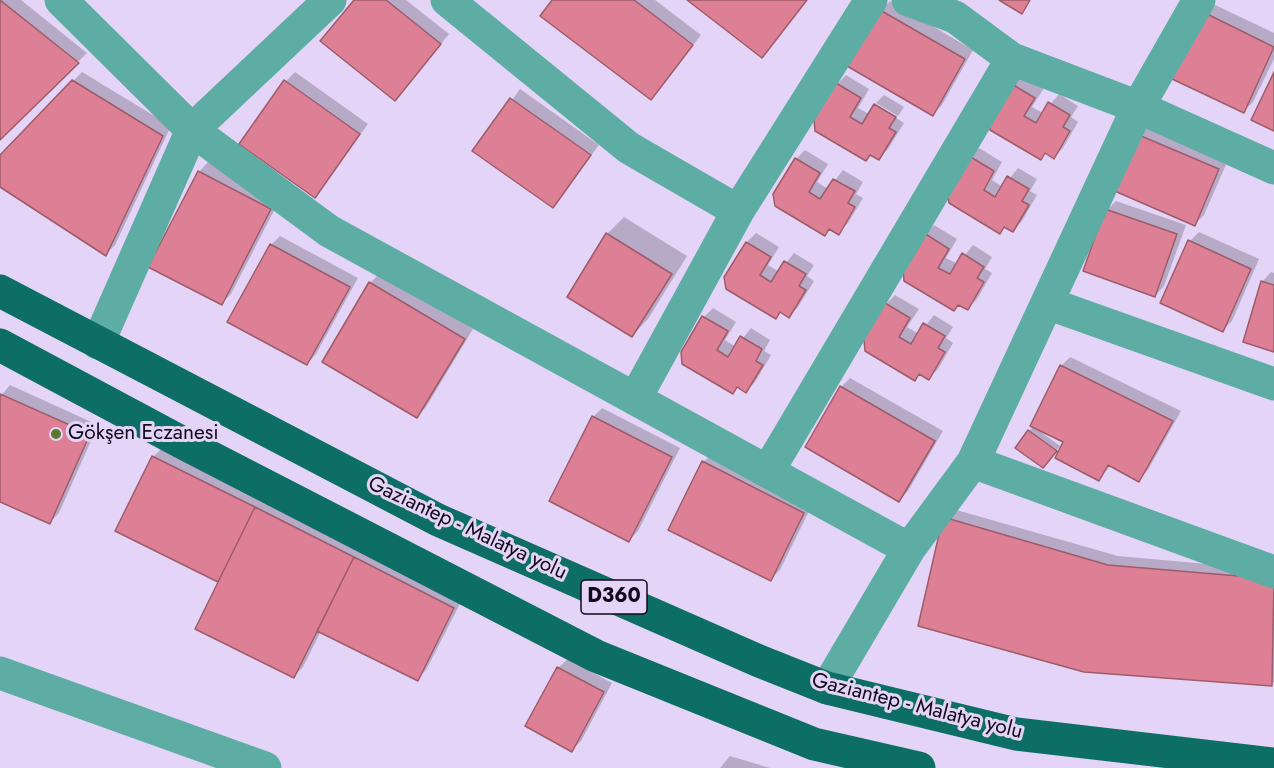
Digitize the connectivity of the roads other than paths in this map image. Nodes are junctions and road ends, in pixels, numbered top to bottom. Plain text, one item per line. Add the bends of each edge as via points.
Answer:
1 (61, 0) edge
2 (330, 0) edge
3 (447, 0) edge
4 (871, 0) edge
5 (908, 0) edge
6 (1199, 0) edge
7 (1012, 59) junction
8 (1138, 107) junction
9 (192, 130) junction
10 (1274, 168) edge
11 (738, 211) junction
12 (0, 291) edge
13 (1047, 303) junction
14 (98, 343) junction
15 (0, 345) edge
16 (1274, 384) edge
17 (634, 399) junction
18 (974, 462) junction
19 (768, 471) junction
20 (909, 549) junction
21 (1274, 572) edge
22 (0, 673) edge
23 (827, 688) junction
24 (1274, 764) edge
25 (265, 768) edge
26 (919, 768) edge

1 - 9 street
2 - 9 street
3 - 11 street via 629,148
4 - 11 street
5 - 7 street via 955,17
6 - 8 street
7 - 8 street
7 - 19 street
8 - 10 street
8 - 13 street
9 - 14 street
9 - 17 street via 329,231
11 - 17 street
12 - 14 highway, Gaziantep - Malatya yolu / D360
13 - 16 street
13 - 18 street
14 - 23 highway, Gaziantep - Malatya yolu / D360 via 438,520
15 - 26 highway, D360 via 596,656 814,744
17 - 19 street
18 - 20 street
18 - 21 street
19 - 20 street
20 - 23 street
22 - 25 street
23 - 24 highway, Gaziantep - Malatya yolu / D360 via 1016,734

